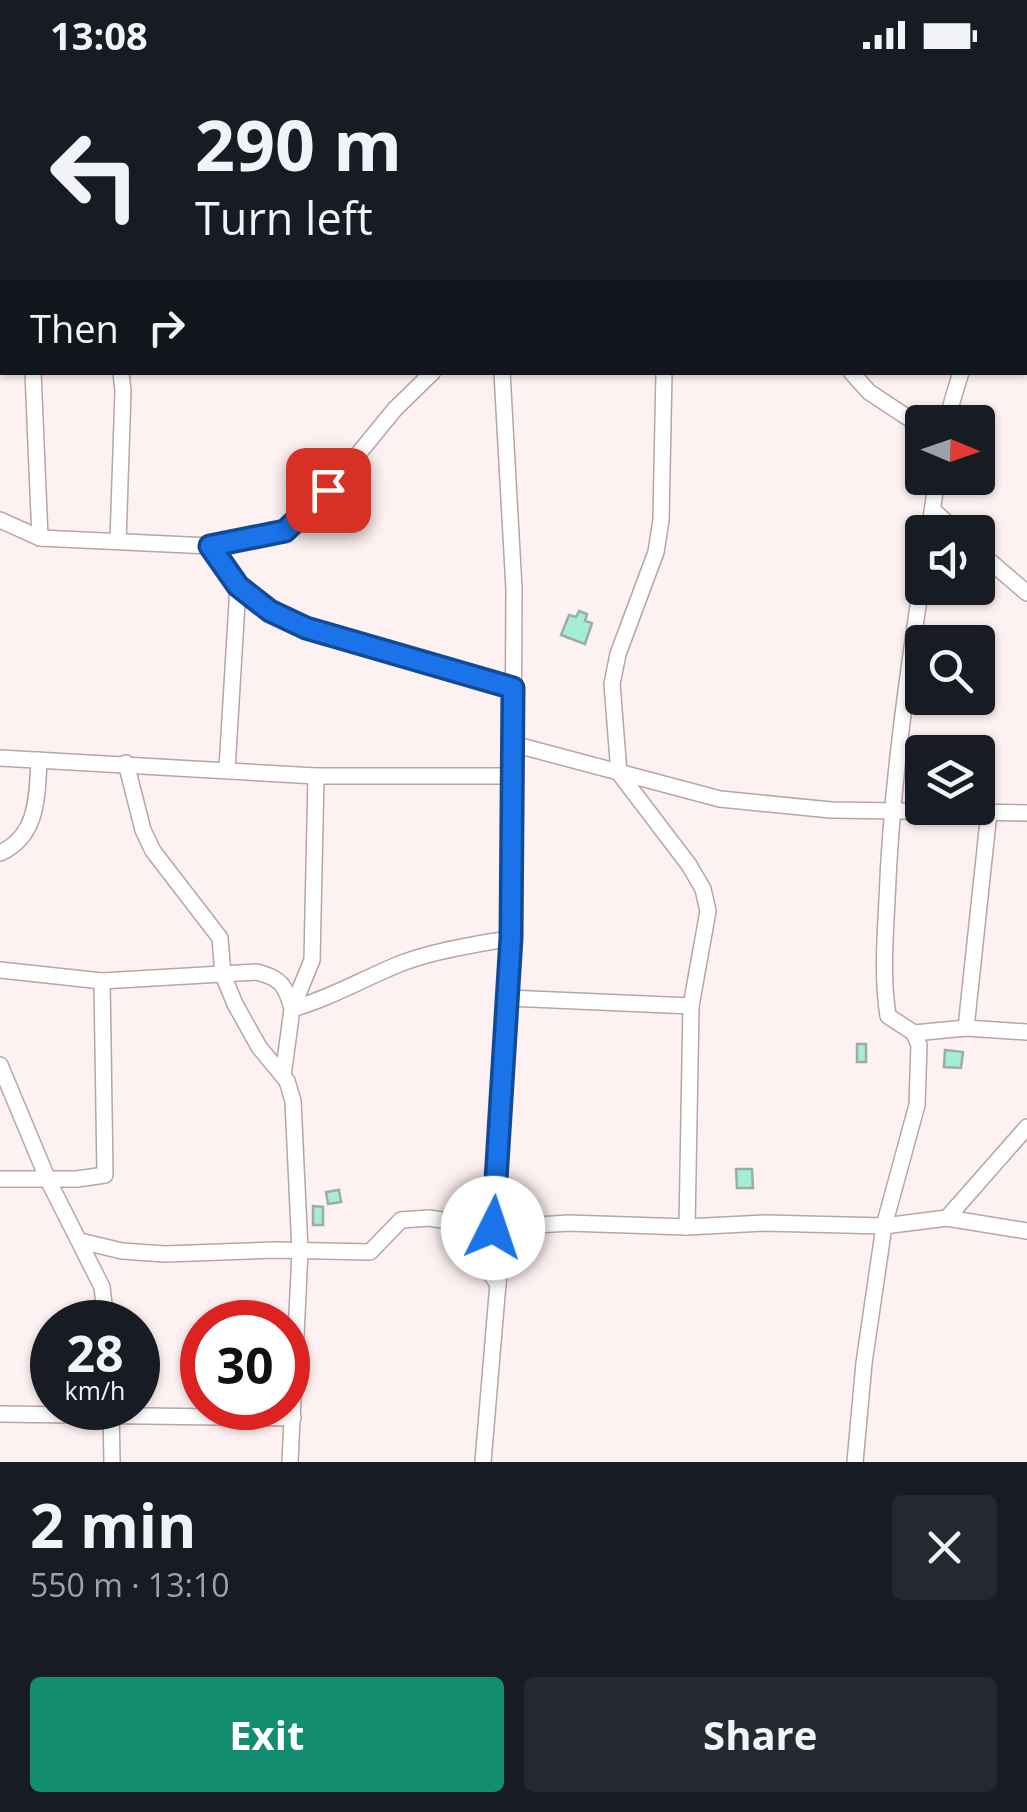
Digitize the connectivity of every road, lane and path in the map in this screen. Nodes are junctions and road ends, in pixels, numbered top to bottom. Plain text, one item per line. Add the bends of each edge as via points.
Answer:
1 (34, 375) edge
2 (121, 375) edge
3 (429, 375) edge
4 (502, 375) edge
5 (664, 375) edge
6 (854, 375) edge
7 (960, 375) edge
8 (951, 405) edge
9 (905, 416) edge
10 (934, 495) edge
11 (932, 510) junction
12 (931, 515) edge
13 (938, 515) edge
14 (0, 520) edge
15 (40, 538) junction
16 (118, 542) junction
17 (210, 546) junction
18 (995, 566) edge
19 (238, 586) junction
20 (1027, 593) edge
21 (918, 605) edge
22 (513, 688) junction
23 (513, 744) junction
24 (0, 758) edge
25 (39, 760) junction
26 (126, 763) junction
27 (227, 769) junction
28 (619, 773) junction
29 (316, 776) junction
30 (514, 776) junction
31 (892, 810) junction
32 (905, 810) edge
33 (995, 812) edge
34 (1027, 813) edge
35 (988, 825) edge
36 (0, 854) edge
37 (511, 938) junction
38 (0, 970) edge
39 (223, 976) junction
40 (102, 981) junction
41 (508, 998) junction
42 (691, 1006) junction
43 (292, 1010) junction
44 (966, 1028) junction
45 (914, 1032) junction
46 (1027, 1032) edge
47 (0, 1064) edge
48 (282, 1076) junction
49 (1027, 1127) edge
50 (48, 1180) junction
51 (3, 1182) edge
52 (946, 1218) junction
53 (453, 1222) junction
54 (884, 1226) junction
55 (687, 1227) junction
56 (493, 1228) junction
57 (1027, 1230) edge
58 (80, 1241) junction
59 (300, 1251) junction
60 (498, 1284) junction
61 (103, 1300) edge
62 (298, 1300) edge
63 (30, 1413) edge
64 (0, 1414) edge
65 (112, 1430) edge
66 (292, 1430) edge
67 (112, 1462) edge
68 (290, 1462) edge
69 (483, 1462) edge
70 (855, 1462) edge

1 - 15 street
2 - 16 street
3 - 17 street via 293,526
4 - 22 street
5 - 28 street via 656,552 613,670
6 - 9 street
7 - 8 street
10 - 11 street
11 - 12 street
11 - 13 street
14 - 15 street
15 - 16 street
16 - 17 street
17 - 19 street
18 - 20 street
19 - 22 street via 306,628
19 - 27 street
21 - 31 street
22 - 23 street
23 - 28 street
23 - 30 street
24 - 25 street
25 - 26 street
25 - 36 street via 29,828
26 - 27 street
26 - 39 street via 153,851 220,938
27 - 29 street
28 - 31 street via 720,798
28 - 42 street via 703,890 708,911
29 - 30 street
29 - 43 street via 312,960
30 - 37 street
31 - 32 street
31 - 45 street via 884,992 888,1016
33 - 34 street
35 - 44 street
37 - 41 street
37 - 43 street via 436,952
38 - 40 street
39 - 40 street
39 - 43 street via 269,975 286,986
39 - 48 street via 259,1047
40 - 50 street via 105,1175
41 - 42 street
41 - 56 street
42 - 55 street
43 - 48 street
44 - 45 street
44 - 46 street
45 - 54 street via 917,1105
47 - 50 street
48 - 59 street via 296,1125
49 - 52 street
50 - 51 street
50 - 58 street
52 - 54 street
52 - 57 street
53 - 56 street
53 - 59 street via 402,1220 370,1252
53 - 60 street
54 - 55 street
54 - 70 street
55 - 56 street
56 - 60 street via 501,1247
58 - 59 street via 165,1254
58 - 61 street
59 - 62 street
60 - 69 street
63 - 64 street
65 - 67 street
66 - 68 street

